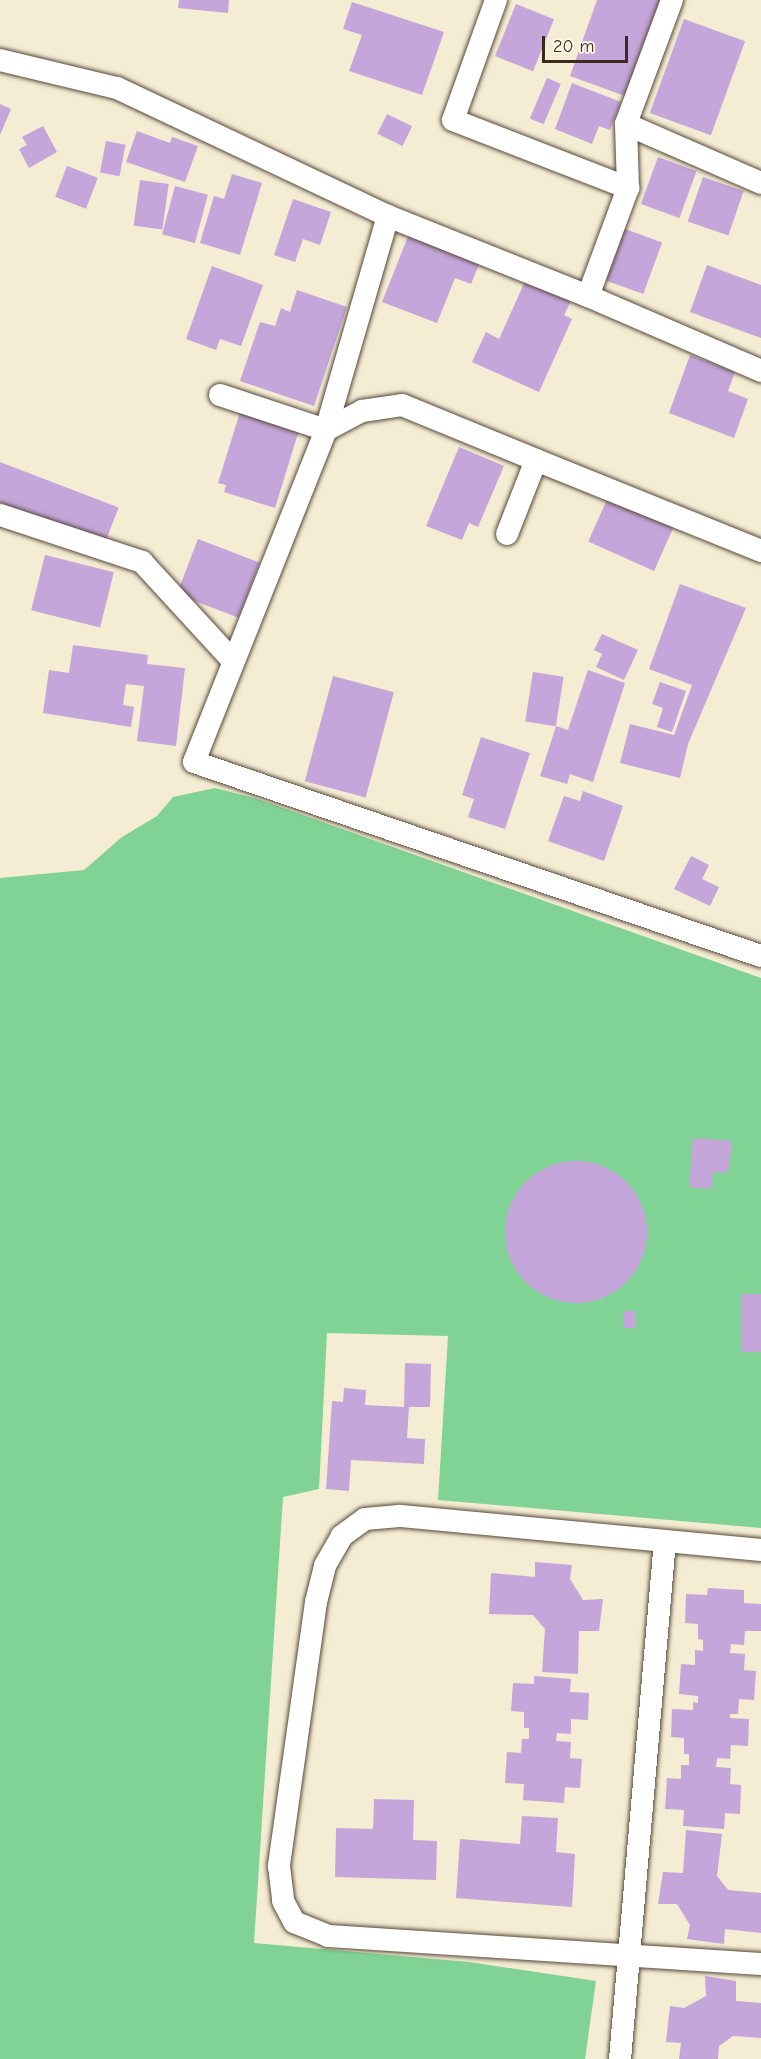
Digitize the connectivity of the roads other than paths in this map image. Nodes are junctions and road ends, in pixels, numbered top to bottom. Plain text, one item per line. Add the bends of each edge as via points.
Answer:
1 (496, 0) edge
2 (672, 0) edge
3 (0, 60) edge
4 (626, 124) junction
5 (761, 183) edge
6 (628, 188) junction
7 (388, 216) junction
8 (588, 296) junction
9 (761, 371) edge
10 (220, 395) dead end
11 (326, 430) junction
12 (536, 460) junction
13 (0, 515) edge
14 (507, 534) dead end
15 (761, 551) edge
16 (232, 660) junction
17 (761, 956) edge
18 (664, 1541) junction
19 (761, 1550) edge
20 (631, 1955) junction
21 (761, 1964) edge
22 (620, 2059) edge

1 - 6 street via 453,120
2 - 4 street
3 - 7 street via 117,88
4 - 5 street
4 - 6 street
6 - 8 street
7 - 8 street
7 - 11 street
8 - 9 street
10 - 11 street
11 - 12 street via 362,411 402,405
11 - 16 street
12 - 14 street
12 - 15 street
13 - 16 street via 142,562
16 - 17 street via 194,762
18 - 19 street
18 - 20 street
18 - 20 street via 399,1516 365,1519 342,1536 325,1566 316,1602 279,1866 283,1901 294,1922 328,1936
20 - 21 street
20 - 22 street

